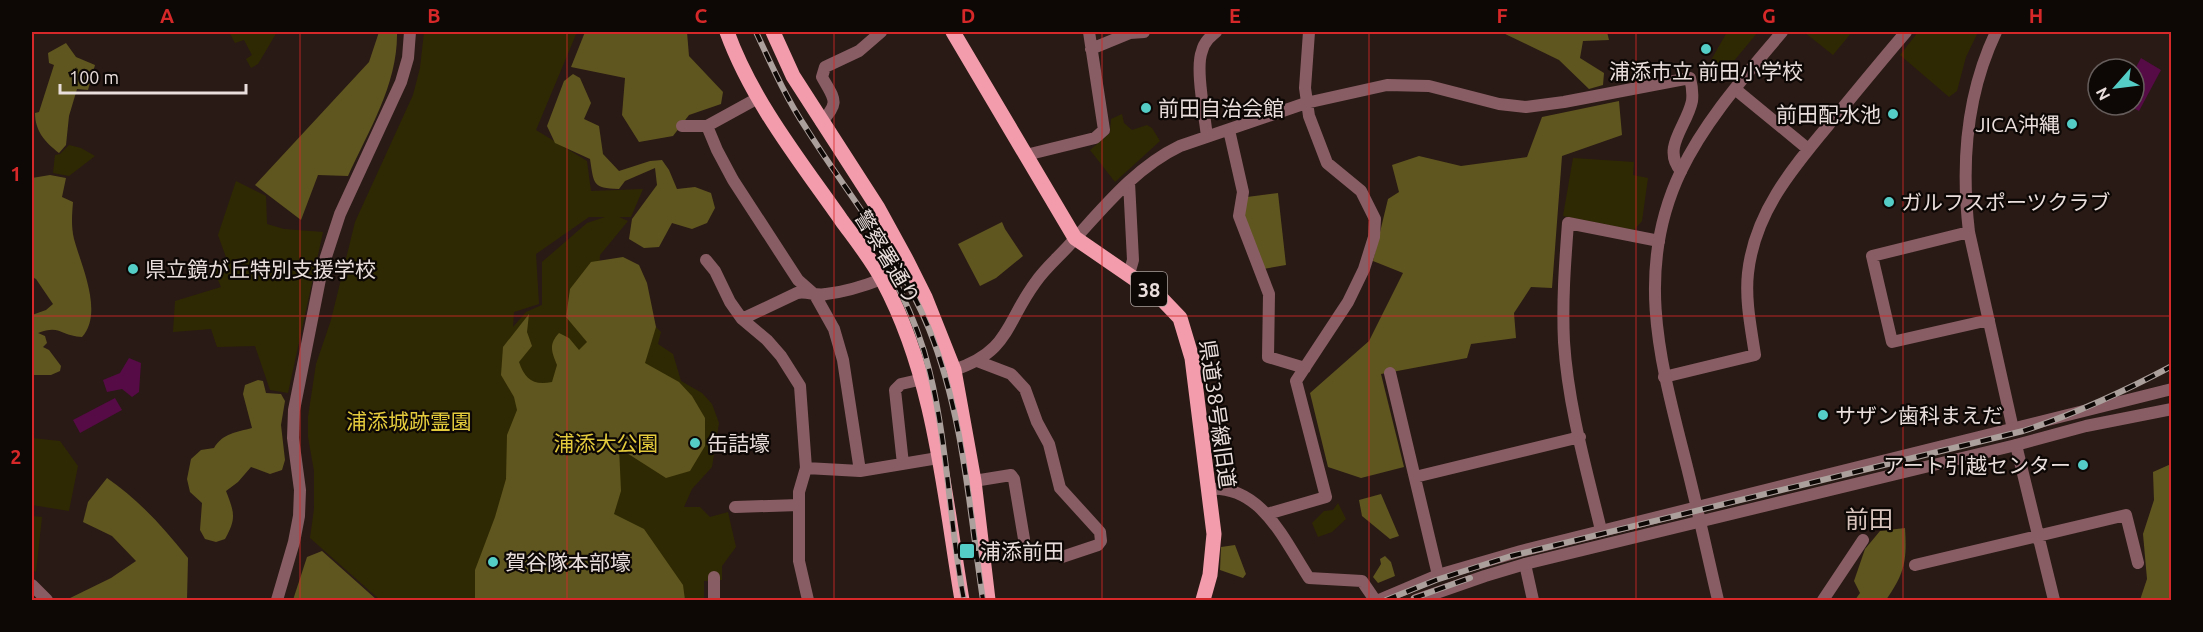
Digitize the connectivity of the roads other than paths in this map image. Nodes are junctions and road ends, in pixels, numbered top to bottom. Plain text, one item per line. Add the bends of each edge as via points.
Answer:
1 (410, 32) edge
2 (727, 32) edge
3 (773, 32) edge
4 (881, 32) edge
5 (953, 32) edge
6 (1089, 32) edge
7 (1144, 32) edge
8 (1216, 32) edge
9 (1308, 32) edge
10 (1782, 32) edge
11 (1906, 32) edge
12 (1996, 32) edge
13 (1091, 49) junction
14 (1735, 89) junction
15 (758, 98) junction
16 (1306, 103) junction
17 (821, 122) junction
18 (682, 126) dead end
19 (707, 126) junction
20 (1229, 130) junction
21 (1208, 137) junction
22 (1808, 149) junction
23 (1026, 155) junction
24 (1681, 171) junction
25 (1129, 182) junction
26 (1969, 232) junction
27 (1075, 238) junction
28 (1659, 241) junction
29 (706, 260) dead end
30 (1129, 274) junction
31 (882, 279) junction
32 (815, 295) junction
33 (742, 319) junction
34 (1989, 320) junction
35 (977, 362) junction
36 (1305, 368) junction
37 (954, 370) junction
38 (1390, 374) dead end
39 (1664, 377) junction
40 (922, 379) junction
41 (2172, 389) edge
42 (2172, 409) edge
43 (2013, 429) junction
44 (1580, 437) junction
45 (2016, 445) junction
46 (939, 458) junction
47 (903, 464) junction
48 (806, 468) junction
49 (860, 471) junction
50 (1415, 477) junction
51 (974, 480) junction
52 (1208, 489) junction
53 (799, 505) junction
54 (1696, 506) junction
55 (735, 507) dead end
56 (1267, 514) junction
57 (1700, 521) junction
58 (1601, 530) junction
59 (2039, 536) junction
60 (1024, 539) dead end
61 (1863, 540) dead end
62 (1062, 557) dead end
63 (2138, 562) dead end
64 (1525, 564) junction
65 (1915, 566) dead end
66 (1438, 575) junction
67 (714, 577) dead end
68 (32, 585) edge
69 (47, 600) edge
70 (277, 600) edge
71 (714, 600) edge
72 (808, 600) edge
73 (962, 600) edge
74 (988, 600) edge
75 (1203, 600) edge
76 (1377, 600) edge
77 (1416, 600) edge
78 (1533, 600) edge
79 (1718, 600) edge
80 (1823, 600) edge
81 (2054, 600) edge

1 - 70 street via 401,82 340,214 322,269 294,410 299,516
2 - 15 main road, 警察署通り
3 - 17 main road, 警察署通り via 793,76
4 - 17 street via 859,51 825,67 822,77 835,104
5 - 23 main road, 県道38号線旧道 / 38
6 - 13 street
7 - 13 street via 1130,33
8 - 21 street via 1206,41 1200,64
9 - 16 street
10 - 14 street
11 - 22 street
12 - 26 street via 1977,82 1969,121 1965,163
13 - 23 street via 1104,130 1095,138
14 - 22 street
14 - 24 street
15 - 19 street
15 - 31 main road, 警察署通り
16 - 20 street
16 - 24 street via 1387,85 1429,86 1526,107 1690,78 1692,103 1673,153 1674,163
16 - 36 street via 1327,163 1361,190 1375,219 1364,269 1348,302
17 - 37 main road, 警察署通り via 878,208 907,261
18 - 19 street
19 - 32 street via 733,180 798,280
20 - 21 street
20 - 36 street via 1243,192 1239,216 1269,294 1268,357
21 - 25 street via 1163,154
22 - 39 street via 1786,176 1756,238 1748,273 1755,355
23 - 27 main road, 県道38号線旧道 / 38
24 - 28 street
25 - 27 street
25 - 30 street via 1133,260
26 - 34 street
26 - 34 street via 1872,256 1892,342
27 - 30 main road, 県道38号線旧道 / 38
27 - 35 street via 1035,283 1007,332
28 - 39 street via 1654,305
28 - 44 street via 1568,223 1564,344
29 - 33 street
30 - 52 main road, 県道38号線旧道 / 38 via 1173,309 1184,327 1192,358
31 - 32 street
31 - 40 main road, 警察署通り via 904,325
32 - 33 street via 797,293
32 - 49 street via 839,342
33 - 48 street via 767,339 800,386
34 - 43 street
35 - 37 street
35 - 62 street via 1011,374 1025,389 1049,444 1060,488 1100,532 1098,545
36 - 56 street via 1296,381 1326,497
37 - 51 main road, 警察署通り
38 - 50 street
39 - 54 street
40 - 46 main road, 警察署通り
40 - 47 street via 901,384 895,390
41 - 43 street
42 - 45 street
43 - 54 street
44 - 50 street
44 - 58 street
45 - 57 street
45 - 59 street
46 - 47 street
46 - 73 main road, 警察署通り
47 - 49 street
48 - 49 street
48 - 53 street
50 - 66 street
51 - 60 street via 1011,475 1014,478
51 - 74 main road, 警察署通り
52 - 56 street via 1230,489
52 - 75 main road, 県道38号線旧道 / 38 via 1214,550
53 - 55 street
53 - 72 street via 800,561
54 - 57 street
54 - 58 street
56 - 76 street via 1309,578 1362,581
57 - 64 street
57 - 79 street
58 - 66 street
59 - 63 street via 2126,515
59 - 65 street
59 - 81 street
61 - 80 street
64 - 77 street
64 - 78 street
66 - 76 street
67 - 71 street
68 - 69 street

